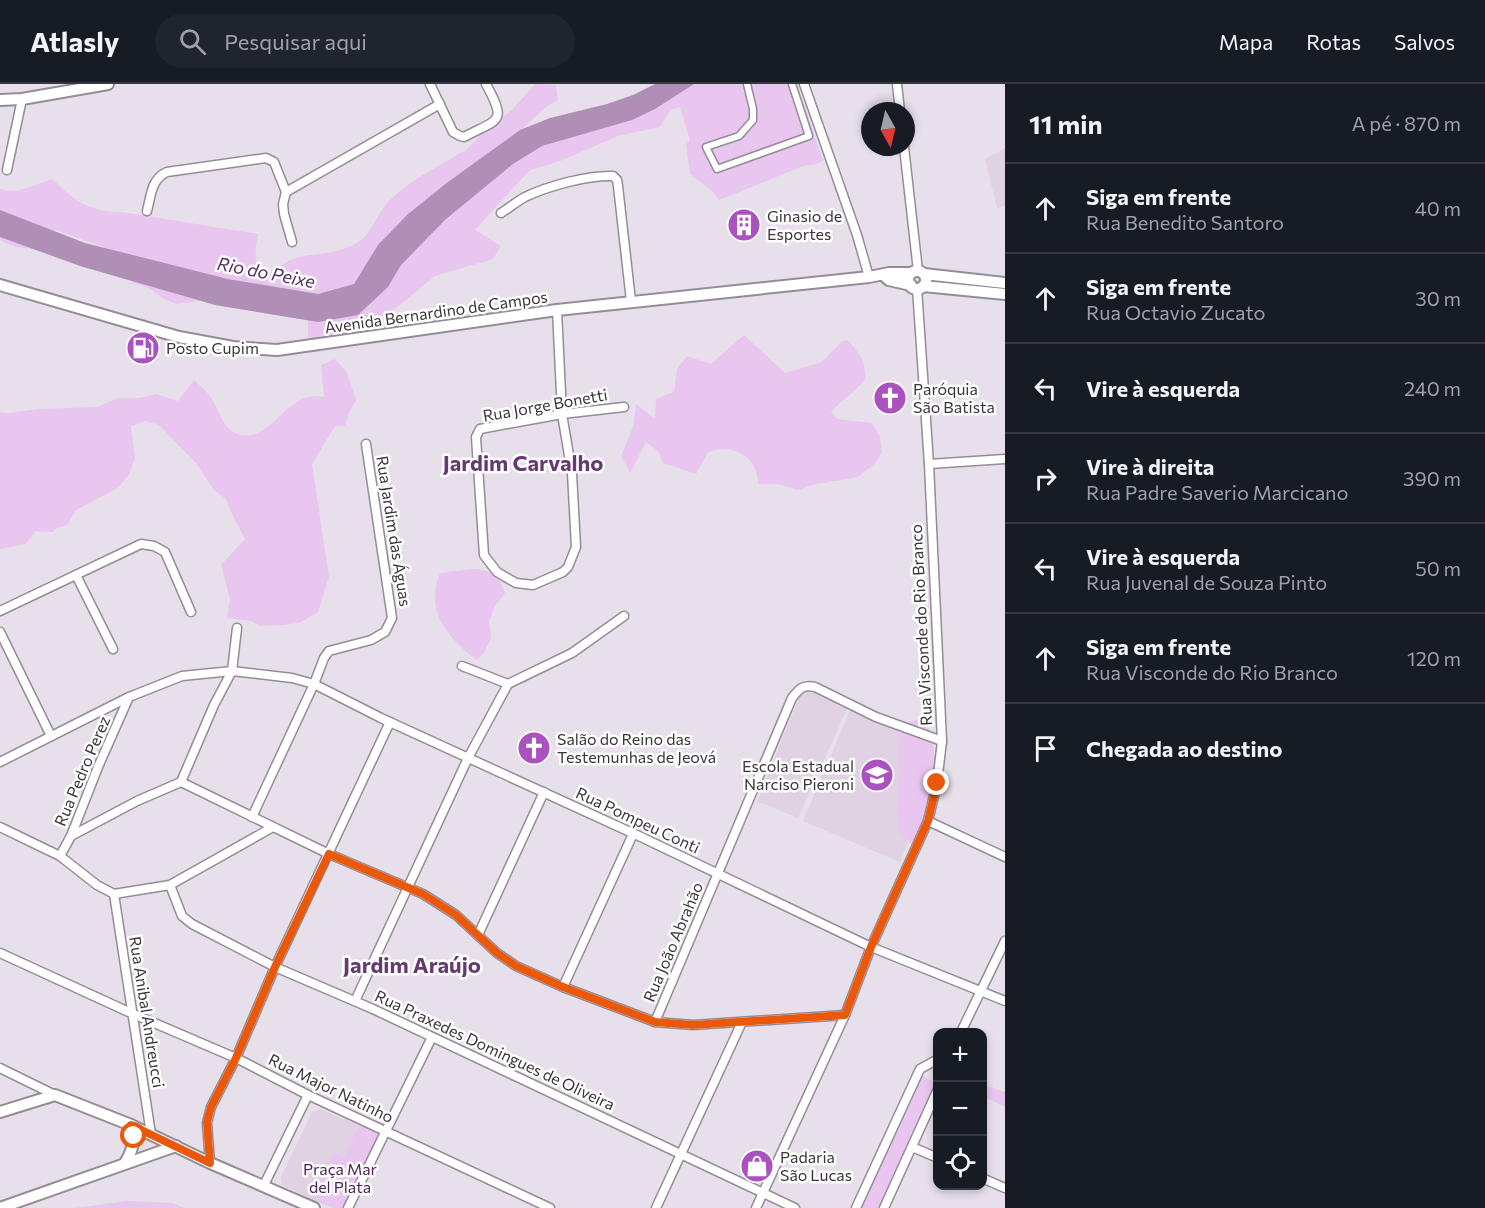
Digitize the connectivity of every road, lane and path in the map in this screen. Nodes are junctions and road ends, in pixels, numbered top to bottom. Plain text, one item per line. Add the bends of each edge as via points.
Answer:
1 (105, 84) edge
2 (430, 84) edge
3 (486, 84) edge
4 (747, 84) edge
5 (792, 84) edge
6 (804, 84) edge
7 (897, 84) edge
8 (22, 99) junction
9 (0, 100) edge
10 (899, 102) edge
11 (440, 104) junction
12 (821, 133) junction
13 (809, 136) junction
14 (905, 156) edge
15 (8, 170) dead end
16 (286, 192) junction
17 (147, 212) dead end
18 (501, 213) dead end
19 (292, 243) dead end
20 (918, 273) junction
21 (883, 275) junction
22 (869, 278) junction
23 (1005, 283) edge
24 (0, 285) edge
25 (917, 287) junction
26 (1005, 294) edge
27 (632, 301) junction
28 (557, 310) junction
29 (624, 407) dead end
30 (562, 414) junction
31 (366, 444) dead end
32 (1005, 459) edge
33 (929, 464) junction
34 (76, 575) junction
35 (0, 611) edge
36 (191, 612) dead end
37 (624, 616) dead end
38 (237, 628) dead end
39 (0, 633) edge
40 (113, 650) dead end
41 (462, 666) dead end
42 (232, 671) junction
43 (314, 684) junction
44 (508, 684) junction
45 (129, 697) junction
46 (390, 722) junction
47 (51, 736) junction
48 (942, 741) junction
49 (468, 758) junction
50 (0, 762) edge
51 (181, 782) junction
52 (544, 792) junction
53 (252, 816) junction
54 (928, 821) junction
55 (0, 827) edge
56 (273, 827) junction
57 (633, 834) junction
58 (72, 836) junction
59 (329, 854) junction
60 (60, 856) junction
61 (1005, 857) edge
62 (718, 874) junction
63 (170, 885) junction
64 (408, 887) junction
65 (114, 894) junction
66 (478, 935) junction
67 (1005, 941) edge
68 (871, 947) junction
69 (0, 953) edge
70 (275, 967) junction
71 (563, 987) junction
72 (981, 990) junction
73 (355, 1001) junction
74 (1005, 1001) edge
75 (131, 1013) junction
76 (845, 1015) junction
77 (655, 1022) junction
78 (742, 1022) junction
79 (963, 1028) edge
80 (432, 1037) junction
81 (236, 1058) junction
82 (933, 1061) edge
83 (0, 1068) edge
84 (55, 1095) junction
85 (308, 1095) junction
86 (933, 1100) edge
87 (0, 1112) edge
88 (131, 1125) junction
89 (385, 1131) junction
90 (151, 1134) junction
91 (176, 1146) junction
92 (912, 1147) junction
93 (682, 1154) junction
94 (933, 1156) edge
95 (125, 1163) junction
96 (210, 1163) junction
97 (987, 1180) edge
98 (264, 1185) junction
99 (1005, 1188) edge
100 (762, 1194) junction
101 (532, 1204) edge
102 (0, 1208) edge
103 (314, 1208) edge
104 (348, 1208) edge
105 (550, 1208) edge
106 (656, 1208) edge
107 (756, 1208) edge
108 (795, 1208) edge
109 (856, 1208) edge
110 (884, 1208) edge

1 - 8 street
2 - 11 street
3 - 11 street via 498,105 498,117 464,136 453,132
4 - 13 street via 753,120 739,136 706,147 717,169
5 - 13 street
6 - 12 street
7 - 10 street
8 - 9 street
8 - 15 street
11 - 16 street
12 - 13 street
12 - 22 street
14 - 20 street
16 - 17 street via 274,162 261,158 167,172 154,183
16 - 19 street via 284,214
18 - 27 street via 525,197 550,188 599,175 613,176 618,186
20 - 21 street, Avenida Bernardino de Campos
20 - 23 street, Avenida Bernardino de Campos
20 - 25 street via 926,280
20 - 25 street via 909,279
21 - 22 street, Avenida Bernardino de Campos
21 - 25 street via 893,282
22 - 27 street, Avenida Bernardino de Campos
24 - 28 street, Avenida Bernardino de Campos via 179,337 277,350
25 - 26 street
25 - 33 street, Rua Visconde do Rio Branco
27 - 28 street, Avenida Bernardino de Campos
28 - 30 street
29 - 30 street, Rua Jorge Bonetti
30 - 30 street, Rua Jorge Bonetti via 485,427 476,437 484,555 497,572 516,583 533,585 563,572 576,547 572,473
31 - 43 street, Rua Jardim das Águas via 392,618 385,632 370,640 329,651
32 - 33 street
33 - 48 street, Rua Visconde do Rio Branco
34 - 35 street
34 - 36 street via 141,544 154,546 165,552
34 - 40 street
37 - 44 street via 572,654
38 - 42 street
39 - 47 street
41 - 44 street
42 - 43 street, Rua Pompeu Conti
42 - 45 street, Rua Pompeu Conti via 182,676
42 - 51 street
43 - 46 street, Rua Pompeu Conti
43 - 53 street
44 - 49 street
45 - 47 street, Rua Pompeu Conti
45 - 58 street, Rua Pedro Perez
46 - 49 street, Rua Pompeu Conti
46 - 59 street
47 - 50 street, Rua Pompeu Conti
48 - 54 street, Rua Visconde do Rio Branco
48 - 62 street, Rua João Abrahão via 876,717 815,687 800,688 792,698
49 - 52 street, Rua Pompeu Conti
49 - 64 street
51 - 53 street
51 - 58 street
52 - 57 street, Rua Pompeu Conti
52 - 66 street
53 - 56 street
54 - 61 street
54 - 68 street, Rua Visconde do Rio Branco
55 - 60 street
56 - 59 street
56 - 63 street
57 - 62 street, Rua Pompeu Conti
57 - 71 street
58 - 60 street, Rua Pedro Perez
59 - 64 street
59 - 70 street
60 - 65 street
62 - 68 street, Rua Pompeu Conti
62 - 77 street, Rua João Abrahão
63 - 65 street
63 - 70 street, Rua Praxedes Domingues de Oliveira via 182,916 192,924
64 - 66 street via 456,915
64 - 73 street
65 - 75 street, Rua Anibal Andreucci
66 - 71 street via 516,966
67 - 72 street
68 - 72 street, Rua Pompeu Conti
68 - 76 street, Rua Visconde do Rio Branco
69 - 75 street, Rua Major Natinho
70 - 73 street, Rua Praxedes Domingues de Oliveira
70 - 81 street
71 - 77 street
72 - 74 street, Rua Pompeu Conti
72 - 79 street
73 - 80 street, Rua Praxedes Domingues de Oliveira
75 - 81 street, Rua Major Natinho
75 - 90 street, Rua Anibal Andreucci
76 - 78 street
76 - 100 street, Rua Visconde do Rio Branco
77 - 78 street
78 - 93 street
80 - 89 street
80 - 93 street, Rua Praxedes Domingues de Oliveira
81 - 85 street, Rua Major Natinho
81 - 96 street via 207,1122
82 - 109 street via 920,1070
83 - 84 street
84 - 87 street
84 - 88 street
85 - 89 street, Rua Major Natinho
85 - 98 street
86 - 92 street
88 - 90 street
88 - 95 street via 134,1143
89 - 101 street, Rua Major Natinho
89 - 104 street
90 - 91 street
91 - 95 street
91 - 96 street
92 - 94 street
92 - 110 street
93 - 100 street, Rua Praxedes Domingues de Oliveira
93 - 106 street
95 - 102 street
96 - 98 street
97 - 99 street
98 - 103 street
100 - 107 street, Rua Visconde do Rio Branco
100 - 108 street, Rua Praxedes Domingues de Oliveira
101 - 105 street, Rua Major Natinho

